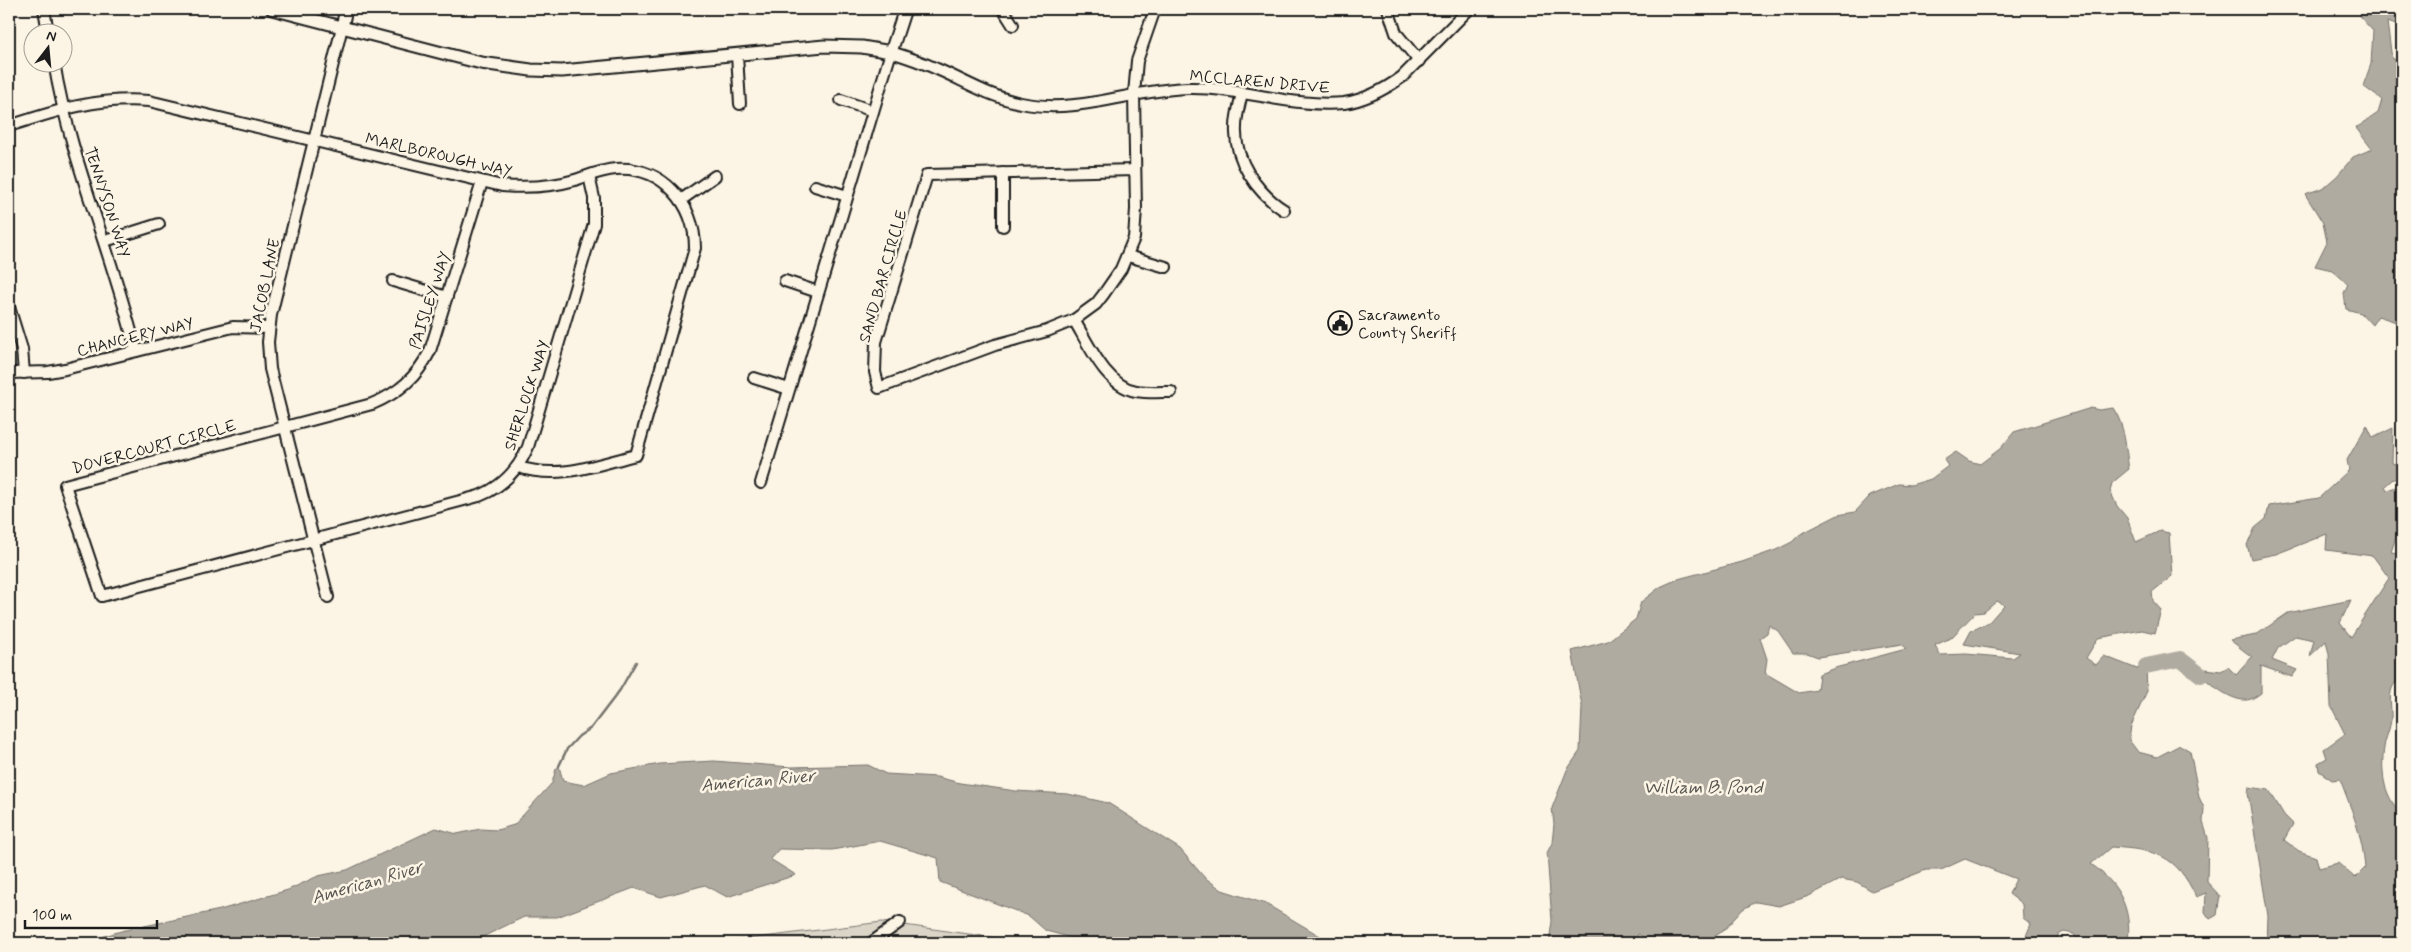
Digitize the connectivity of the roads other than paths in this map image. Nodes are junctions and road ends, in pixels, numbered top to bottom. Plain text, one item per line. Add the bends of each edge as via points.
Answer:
1 (44, 9) edge
2 (272, 9) edge
3 (346, 9) edge
4 (905, 9) edge
5 (1003, 9) edge
6 (1155, 9) edge
7 (1388, 9) edge
8 (1470, 9) edge
9 (46, 22) edge
10 (1013, 25) dead end
11 (342, 27) junction
12 (891, 52) junction
13 (737, 55) junction
14 (1419, 60) junction
15 (56, 72) edge
16 (1242, 92) junction
17 (1134, 94) junction
18 (841, 100) dead end
19 (740, 104) dead end
20 (62, 109) junction
21 (873, 111) junction
22 (9, 126) edge
23 (314, 140) junction
24 (1135, 170) junction
25 (1003, 173) junction
26 (589, 176) junction
27 (715, 176) dead end
28 (482, 182) junction
29 (814, 186) dead end
30 (847, 196) junction
31 (681, 200) junction
32 (1284, 210) dead end
33 (159, 224) dead end
34 (1003, 226) dead end
35 (105, 241) junction
36 (1128, 256) junction
37 (1166, 267) dead end
38 (393, 281) dead end
39 (785, 281) dead end
40 (818, 292) junction
41 (447, 297) junction
42 (9, 307) edge
43 (1074, 320) junction
44 (269, 328) junction
45 (136, 351) junction
46 (9, 373) edge
47 (24, 373) junction
48 (754, 378) dead end
49 (789, 389) junction
50 (1172, 392) dead end
51 (285, 427) junction
52 (518, 466) junction
53 (761, 483) dead end
54 (313, 540) junction
55 (328, 597) dead end
56 (900, 922) dead end
57 (871, 943) edge

1 - 9 street
2 - 11 street
3 - 11 street, JACOB LANE
4 - 12 street
5 - 10 street
6 - 17 street via 1137,61
7 - 14 street via 1396,33
8 - 14 street, MCCLAREN DRIVE
11 - 13 street via 482,63 531,70 588,70
11 - 23 street, JACOB LANE
12 - 13 street via 824,46
12 - 17 street, MCCLAREN DRIVE via 925,63 1002,99 1023,104 1073,107
12 - 21 street
13 - 19 street
14 - 16 street, MCCLAREN DRIVE via 1389,87 1352,101 1321,103
15 - 20 street, TENNYSON WAY
16 - 17 street, MCCLAREN DRIVE via 1190,88
16 - 32 street via 1236,128 1241,159 1264,194
17 - 24 street
18 - 21 street
20 - 22 street, MARLBOROUGH WAY
20 - 23 street, MARLBOROUGH WAY via 105,100 149,101
20 - 35 street, TENNYSON WAY
21 - 30 street
23 - 28 street, MARLBOROUGH WAY
23 - 44 street, JACOB LANE
24 - 25 street, SAND BAR CIRCLE
24 - 36 street, SAND BAR CIRCLE via 1136,223
25 - 34 street
25 - 43 street, SAND BAR CIRCLE via 927,175 876,342 875,372 879,388
26 - 28 street, MARLBOROUGH WAY via 539,187
26 - 31 street, MARLBOROUGH WAY via 615,169 640,171 664,182
26 - 52 street, SHERLOCK WAY via 594,198 594,224 528,447
27 - 31 street
28 - 41 street, PAISLEY WAY
29 - 30 street
30 - 40 street
31 - 52 street, MARLBOROUGH WAY via 688,210 695,235 693,261 636,455 556,473
33 - 35 street
35 - 45 street, TENNYSON WAY
36 - 37 street
36 - 43 street, SAND BAR CIRCLE via 1096,304
38 - 41 street
39 - 40 street
40 - 49 street
41 - 51 street, PAISLEY WAY via 430,351 407,384 372,404
42 - 47 street via 22,349
43 - 50 street via 1117,382 1134,391
44 - 45 street, CHANCERY WAY via 234,327
44 - 51 street, JACOB LANE via 270,369
45 - 47 street, CHANCERY WAY via 65,368
46 - 47 street, CHANCERY WAY
48 - 49 street
49 - 53 street
51 - 54 street, JACOB LANE
51 - 54 street, DOVERCOURT CIRCLE via 65,485 102,596
52 - 54 street, SHERLOCK WAY via 498,487 479,496
54 - 55 street, JACOB LANE
56 - 57 street

